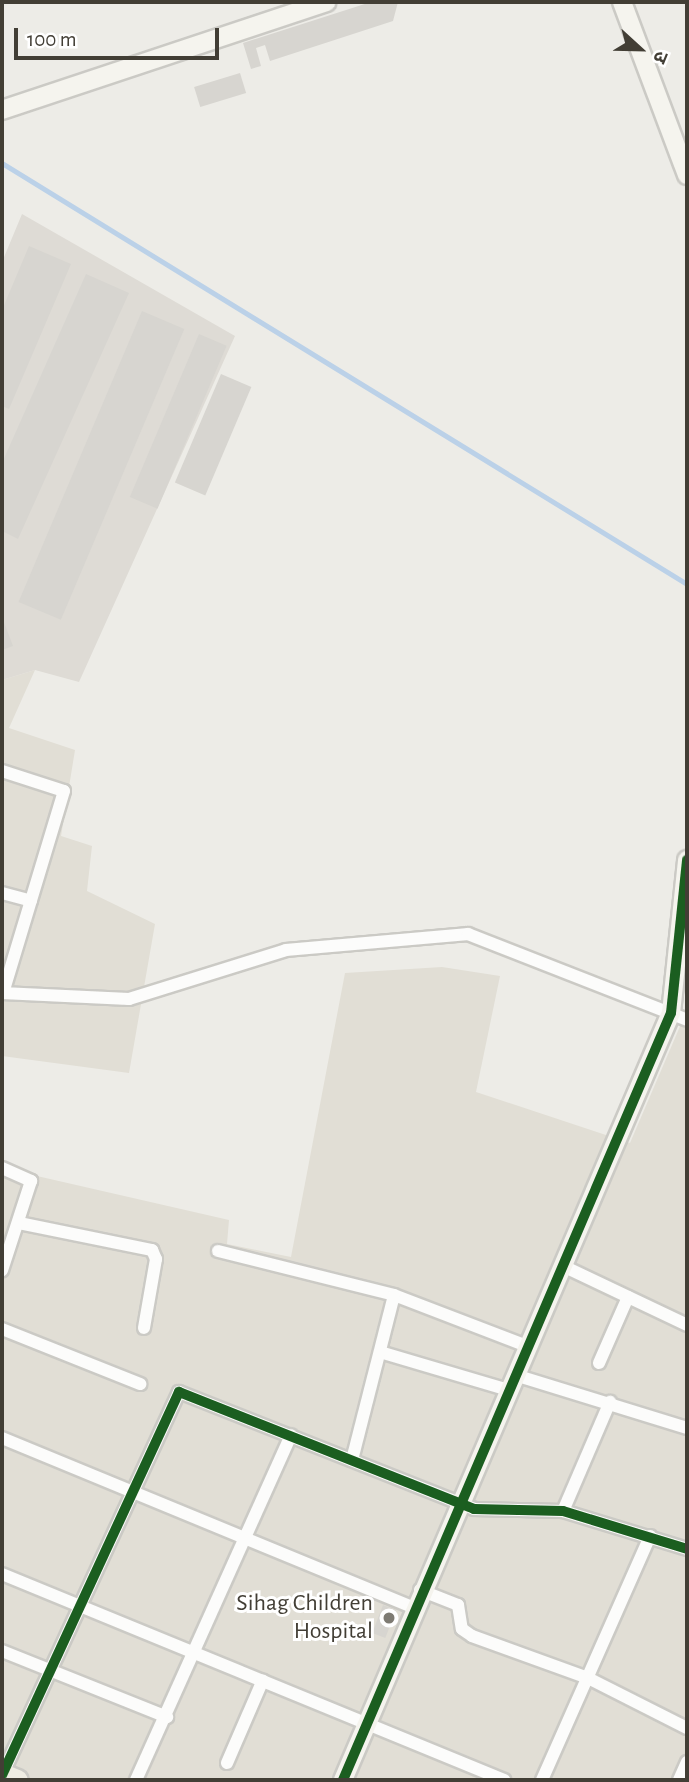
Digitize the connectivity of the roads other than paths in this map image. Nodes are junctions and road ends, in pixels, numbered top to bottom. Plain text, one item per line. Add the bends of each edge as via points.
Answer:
1 (326, 2) edge
2 (622, 2) edge
3 (2, 110) edge
4 (687, 175) edge
5 (2, 771) edge
6 (687, 860) edge
7 (2, 893) edge
8 (32, 901) junction
9 (3, 993) edge
10 (679, 1016) edge
11 (2, 1168) edge
12 (19, 1223) junction
13 (218, 1251) dead end
14 (563, 1266) junction
15 (2, 1270) edge
16 (394, 1295) junction
17 (628, 1297) junction
18 (687, 1325) edge
19 (144, 1328) dead end
20 (2, 1329) edge
21 (527, 1346) junction
22 (380, 1352) junction
23 (599, 1363) dead end
24 (511, 1382) junction
25 (140, 1384) dead end
26 (610, 1402) junction
27 (687, 1428) edge
28 (291, 1435) junction
29 (2, 1438) edge
30 (352, 1460) junction
31 (133, 1494) junction
32 (458, 1503) junction
33 (563, 1511) junction
34 (650, 1536) junction
35 (246, 1543) junction
36 (687, 1549) edge
37 (2, 1574) edge
38 (416, 1598) junction
39 (78, 1606) junction
40 (2, 1651) edge
41 (197, 1654) junction
42 (49, 1670) junction
43 (588, 1678) junction
44 (263, 1680) junction
45 (166, 1717) junction
46 (366, 1721) junction
47 (687, 1728) edge
48 (687, 1762) edge
49 (227, 1763) dead end
50 (2, 1775) edge
51 (17, 1780) edge
52 (136, 1780) edge
53 (343, 1780) edge
54 (503, 1780) edge
55 (542, 1780) edge
56 (679, 1780) edge

1 - 3 street
2 - 4 street
5 - 8 street via 64,791
6 - 10 street
7 - 8 street
8 - 9 street
9 - 10 street via 129,999 253,957 448,933 484,939
10 - 14 street
11 - 12 street via 31,1181
12 - 15 street
12 - 19 street via 152,1250 156,1259
13 - 16 street
14 - 17 street
14 - 21 street
16 - 21 street
16 - 22 street
17 - 18 street
17 - 23 street
20 - 25 street
21 - 24 street
22 - 24 street
22 - 30 street
24 - 26 street
24 - 32 street
26 - 27 street
26 - 33 street
28 - 30 street
28 - 31 street via 179,1392
28 - 35 street
29 - 31 street
30 - 32 street
31 - 35 street
31 - 39 street
32 - 33 street via 492,1511
32 - 38 street
33 - 34 street
34 - 36 street
34 - 43 street
35 - 38 street
35 - 41 street
37 - 39 street
38 - 43 street via 458,1605 466,1633
38 - 46 street
39 - 41 street
39 - 42 street
40 - 42 street
41 - 44 street
41 - 45 street
42 - 45 street
42 - 50 street
43 - 47 street
43 - 55 street
44 - 46 street
44 - 49 street
45 - 52 street
46 - 53 street
46 - 54 street
48 - 56 street
50 - 51 main road

